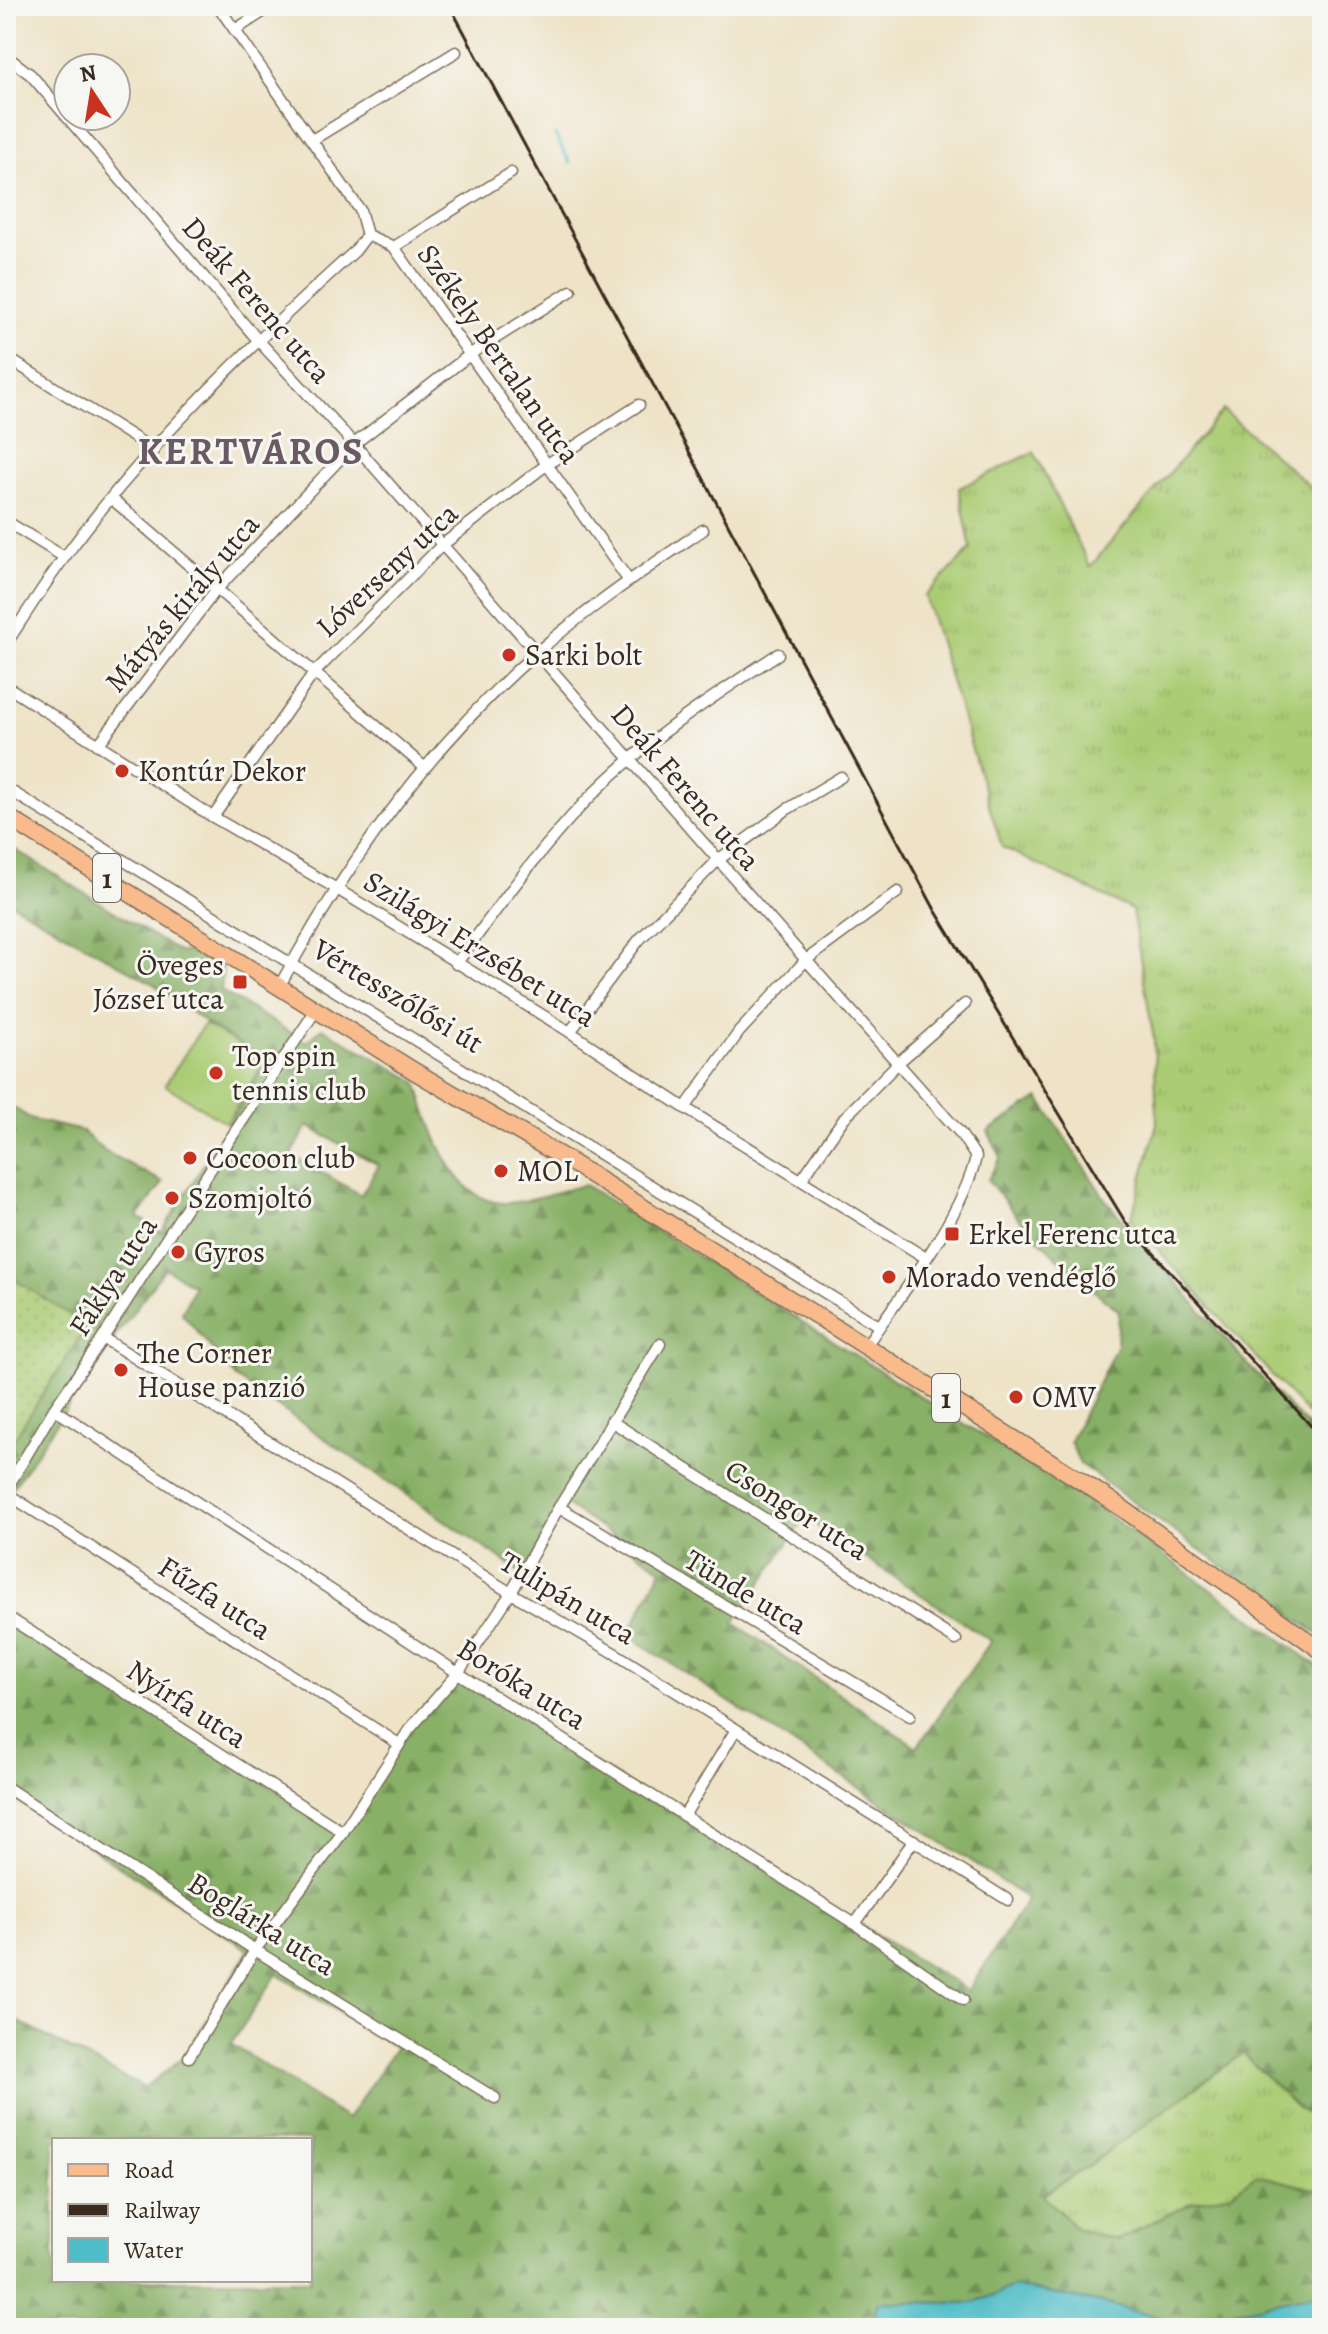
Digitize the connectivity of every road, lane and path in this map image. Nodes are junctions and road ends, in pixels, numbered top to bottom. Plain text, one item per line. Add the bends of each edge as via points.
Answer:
1 (218, 6) edge
2 (272, 6) edge
3 (235, 30) junction
4 (456, 52) dead end
5 (6, 56) edge
6 (312, 140) junction
7 (511, 173) dead end
8 (367, 235) junction
9 (394, 247) junction
10 (571, 291) dead end
11 (257, 339) junction
12 (472, 353) junction
13 (6, 357) edge
14 (639, 405) dead end
15 (354, 444) junction
16 (154, 450) junction
17 (546, 465) junction
18 (112, 499) junction
19 (6, 521) edge
20 (703, 530) dead end
21 (441, 546) junction
22 (64, 557) junction
23 (629, 581) junction
24 (216, 590) junction
25 (6, 644) edge
26 (536, 653) junction
27 (778, 654) dead end
28 (314, 673) junction
29 (6, 686) edge
30 (98, 745) junction
31 (632, 760) junction
32 (424, 767) junction
33 (841, 777) dead end
34 (6, 788) edge
35 (6, 816) edge
36 (213, 817) junction
37 (718, 860) junction
38 (337, 889) junction
39 (898, 892) dead end
40 (806, 960) junction
41 (291, 964) junction
42 (456, 964) junction
43 (280, 985) junction
44 (965, 1004) dead end
45 (316, 1010) junction
46 (570, 1032) junction
47 (899, 1062) junction
48 (685, 1108) junction
49 (802, 1179) junction
50 (760, 1252) junction
51 (926, 1258) junction
52 (747, 1274) junction
53 (879, 1326) junction
54 (103, 1338) junction
55 (660, 1344) dead end
56 (865, 1347) junction
57 (54, 1409) junction
58 (611, 1421) junction
59 (6, 1491) edge
60 (559, 1507) junction
61 (511, 1593) junction
62 (6, 1616) edge
63 (956, 1640) dead end
64 (1322, 1651) edge
65 (458, 1673) junction
66 (910, 1716) dead end
67 (735, 1731) junction
68 (399, 1744) junction
69 (6, 1787) edge
70 (684, 1816) junction
71 (343, 1832) junction
72 (914, 1840) junction
73 (1008, 1900) dead end
74 (855, 1924) junction
75 (255, 1950) junction
76 (963, 2000) dead end
77 (189, 2057) dead end
78 (495, 2098) dead end

1 - 3 street
2 - 3 street
3 - 6 street
4 - 6 street
5 - 11 street, Deák Ferenc utca via 31,75
6 - 8 street via 360,210
7 - 9 street
8 - 9 street, Székely Bertalan utca
8 - 11 street
9 - 12 street, Székely Bertalan utca
10 - 12 street, Mátyás király utca
11 - 15 street, Deák Ferenc utca
11 - 16 street
12 - 15 street, Mátyás király utca
12 - 17 street, Székely Bertalan utca
13 - 16 street
14 - 17 street, Lóverseny utca
15 - 21 street, Deák Ferenc utca
15 - 24 street, Mátyás király utca
16 - 18 street
17 - 21 street, Lóverseny utca
17 - 23 street, Székely Bertalan utca
18 - 22 street
18 - 24 street
19 - 22 street
20 - 23 street
21 - 26 street, Deák Ferenc utca
21 - 28 street, Lóverseny utca
22 - 25 street
23 - 26 street
24 - 28 street
24 - 30 street, Mátyás király utca
26 - 31 street, Deák Ferenc utca
26 - 32 street
27 - 31 street via 692,710
28 - 32 street
28 - 36 street, Lóverseny utca
29 - 30 street, Szilágyi Erzsébet utca
30 - 36 street, Szilágyi Erzsébet utca
31 - 37 street, Deák Ferenc utca
31 - 42 street via 586,801 527,869
32 - 38 street
33 - 37 street
34 - 41 street, Vértesszőlősi út
35 - 43 main road, Vértesszőlősi út / 1
36 - 38 street, Szilágyi Erzsébet utca
37 - 40 street, Deák Ferenc utca
37 - 46 street via 639,940
38 - 41 street
38 - 42 street, Szilágyi Erzsébet utca
39 - 40 street
40 - 47 street, Deák Ferenc utca
40 - 48 street via 739,1032
41 - 43 street
41 - 50 street, Vértesszőlősi út
42 - 46 street, Szilágyi Erzsébet utca
43 - 45 main road, Vértesszőlősi út / 1
44 - 47 street
45 - 52 main road, Vértesszőlősi út / 1
45 - 54 street, Fáklya utca
46 - 48 street, Szilágyi Erzsébet utca
47 - 49 street via 844,1118
47 - 51 street, Deák Ferenc utca via 976,1157 970,1180
48 - 49 street, Szilágyi Erzsébet utca
49 - 51 street, Szilágyi Erzsébet utca
50 - 52 street
50 - 53 street, Vértesszőlősi út
51 - 53 street
52 - 56 main road, Vértesszőlősi út / 1
53 - 56 street
54 - 57 street, Fáklya utca
54 - 61 street, Tulipán utca
55 - 58 street
56 - 64 main road, Vértesszőlősi út / 1 via 1122,1508
57 - 59 street, Fáklya utca
57 - 65 street, Boróka utca
58 - 60 street
58 - 63 street, Csongor utca
59 - 68 street, Fűzfa utca
60 - 61 street
60 - 66 street, Tünde utca
61 - 65 street
61 - 67 street, Tulipán utca
62 - 71 street, Nyírfa utca
65 - 68 street
65 - 70 street, Boróka utca
67 - 70 street
67 - 72 street, Tulipán utca
68 - 71 street
69 - 75 street, Boglárka utca
70 - 74 street, Boróka utca
71 - 75 street
72 - 73 street, Tulipán utca
72 - 74 street
74 - 76 street, Boróka utca
75 - 77 street
75 - 78 street, Boglárka utca

